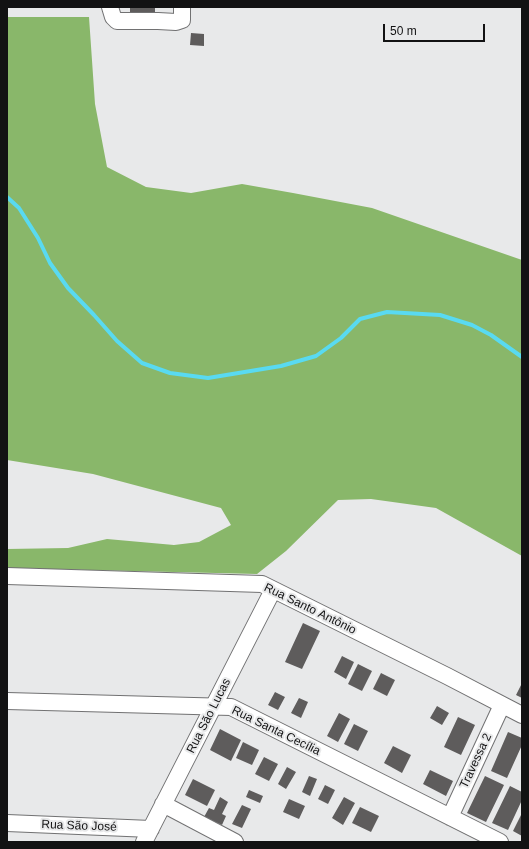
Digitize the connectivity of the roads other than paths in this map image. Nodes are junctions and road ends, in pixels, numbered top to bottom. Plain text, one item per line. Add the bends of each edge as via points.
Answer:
1 (110, 7) edge
2 (182, 7) edge
3 (7, 576) edge
4 (273, 590) junction
5 (7, 701) edge
6 (502, 705) junction
7 (214, 706) junction
8 (522, 715) edge
9 (164, 804) junction
10 (450, 817) junction
11 (7, 823) edge
12 (147, 836) edge
13 (235, 842) edge
14 (500, 842) edge

1 - 2 street via 112,17 118,20 176,22 182,20
3 - 4 street, Rua Santo Antônio via 262,584
4 - 6 street, Rua Santo Antônio
4 - 7 street, Rua São Lucas
5 - 7 street, Rua Santa Cecília
6 - 8 street, Rua Santo Antônio
6 - 10 street, Travessa 2
7 - 9 street, Rua São Lucas
7 - 10 street, Rua Santa Cecília via 231,708
9 - 12 street, Rua São Lucas
9 - 13 street
10 - 14 street, Rua Santa Cecília
11 - 12 street, Rua São José

